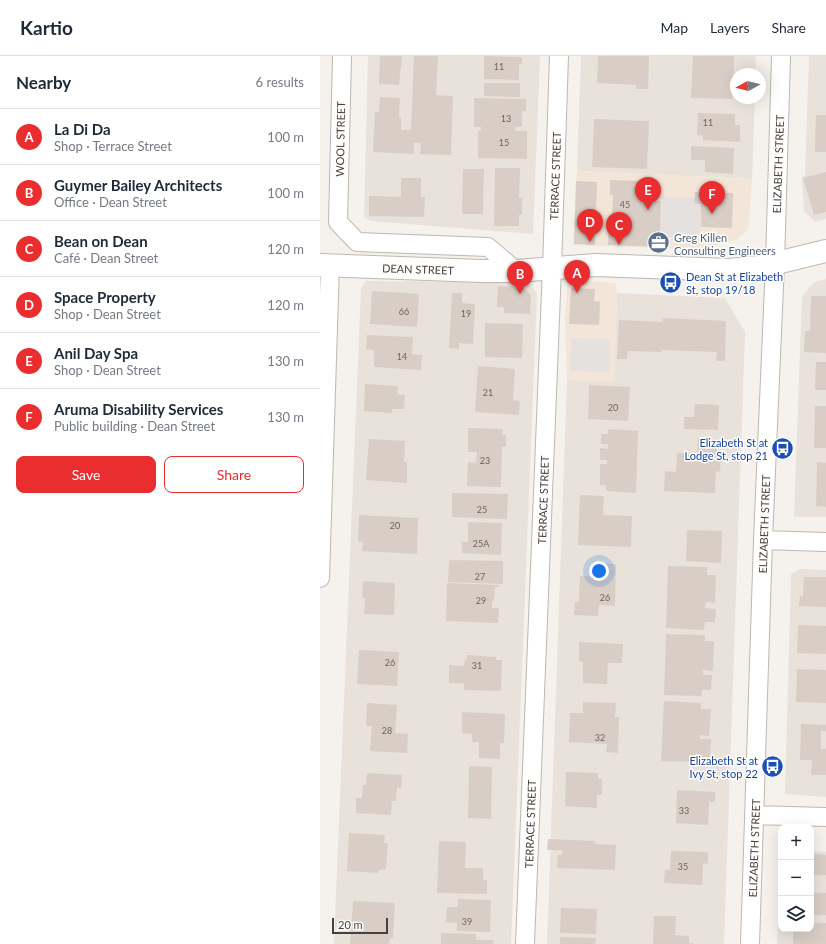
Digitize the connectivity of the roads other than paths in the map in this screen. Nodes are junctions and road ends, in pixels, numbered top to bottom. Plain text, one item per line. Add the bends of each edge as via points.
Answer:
1 (342, 56) edge
2 (559, 56) edge
3 (781, 56) edge
4 (826, 251) edge
5 (775, 263) junction
6 (325, 265) edge
7 (552, 268) junction
8 (516, 271) junction
9 (763, 540) junction
10 (826, 542) edge
11 (320, 578) edge
12 (755, 815) junction
13 (826, 817) edge
14 (525, 944) edge
15 (750, 944) edge

1 - 8 street, WOOL STREET via 338,222 356,242 488,247
2 - 7 street, TERRACE STREET
3 - 5 street, ELIZABETH STREET
4 - 5 street, DEAN STREET
5 - 7 street, DEAN STREET via 729,270 596,265
5 - 9 street, ELIZABETH STREET
6 - 8 street, DEAN STREET
6 - 11 street
7 - 8 street, DEAN STREET
7 - 14 street, TERRACE STREET
9 - 10 street
9 - 12 street, ELIZABETH STREET
12 - 13 street
12 - 15 street, ELIZABETH STREET

